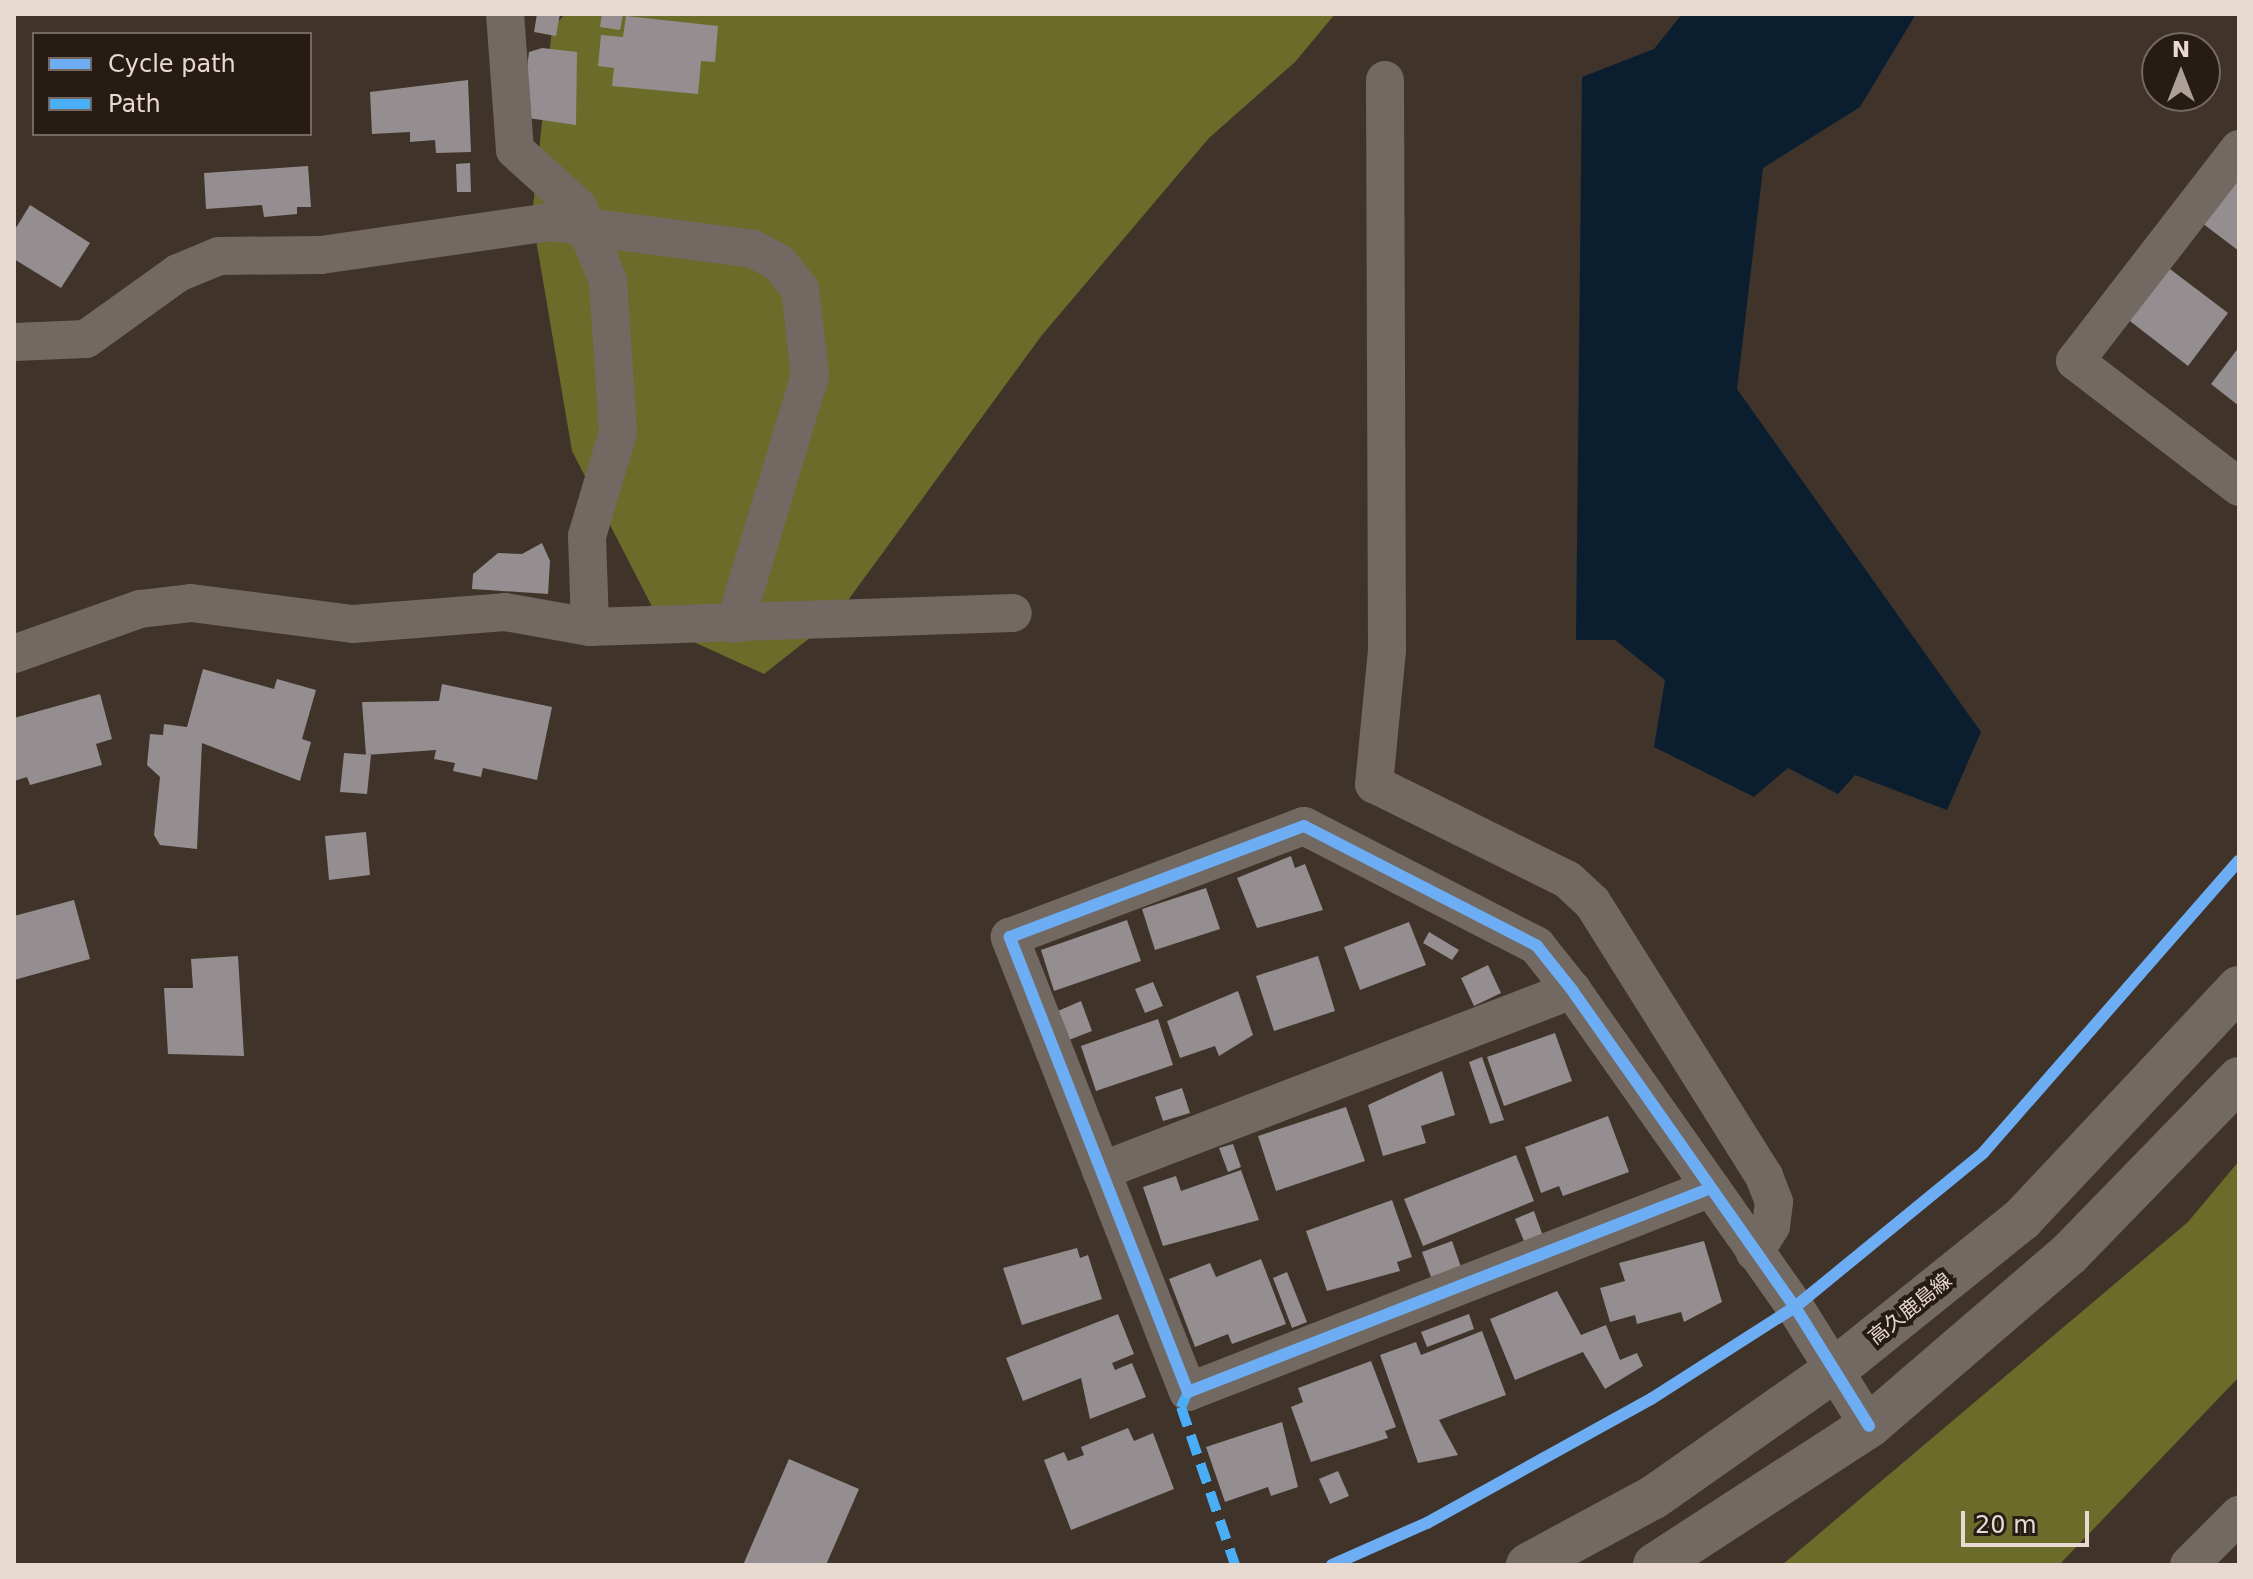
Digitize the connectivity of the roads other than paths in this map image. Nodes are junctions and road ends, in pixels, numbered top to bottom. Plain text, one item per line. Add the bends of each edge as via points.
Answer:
1 (505, 14) edge
2 (1385, 80) dead end
3 (2239, 149) edge
4 (589, 227) junction
5 (14, 342) edge
6 (2239, 487) edge
7 (1013, 613) dead end
8 (735, 624) junction
9 (590, 627) junction
10 (14, 654) edge
11 (2239, 988) edge
12 (1572, 990) junction
13 (2239, 1079) edge
14 (1101, 1171) junction
15 (1711, 1188) junction
16 (1755, 1252) junction
17 (1833, 1371) junction
18 (1869, 1426) junction
19 (2239, 1515) edge
20 (1528, 1565) edge
21 (1655, 1565) edge
22 (2189, 1565) edge

1 - 4 street via 515,150 578,207
2 - 16 street via 1387,650 1374,784 1568,880 1592,902 1764,1176 1773,1214
3 - 6 street via 2075,361
4 - 5 street via 496,225 321,255 219,256 178,273 86,339
4 - 8 street via 753,249 779,263 800,289 810,375
4 - 9 street via 608,281 618,383 618,432 587,536
7 - 8 street
8 - 9 street
9 - 10 street via 505,612 353,624 191,603 140,609
11 - 17 main road, 高久鹿島線 via 2022,1219
12 - 14 street
12 - 14 street via 1537,946 1304,826 1010,937
12 - 15 street
13 - 18 main road via 2069,1254
14 - 15 street via 1188,1392
15 - 16 street
16 - 17 street
17 - 18 street
17 - 20 main road, 高久鹿島線 via 1654,1497
18 - 21 main road
19 - 22 street

